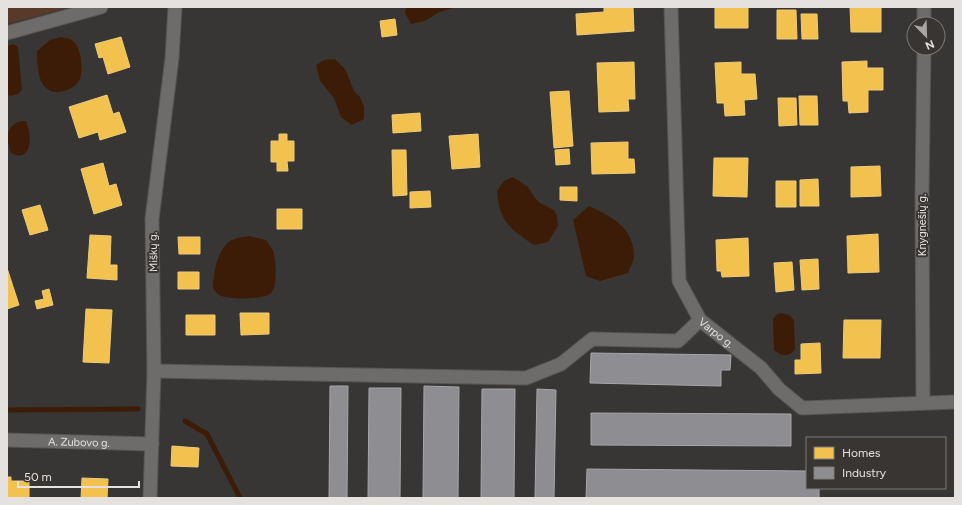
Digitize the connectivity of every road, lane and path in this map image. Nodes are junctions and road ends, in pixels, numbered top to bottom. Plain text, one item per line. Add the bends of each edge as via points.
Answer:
1 (101, 7) edge
2 (175, 7) edge
3 (672, 7) edge
4 (7, 33) edge
5 (924, 56) edge
6 (700, 320) junction
7 (154, 370) junction
8 (955, 402) edge
9 (923, 403) junction
10 (7, 440) edge
11 (152, 444) junction
12 (150, 498) edge

1 - 4 street
2 - 7 street, Miškų g. via 172,58 152,219
3 - 6 street, Varpo g. via 679,281
5 - 9 street, Knygnešių g.
6 - 7 street via 678,341 592,339 561,364 526,378
6 - 9 street, Varpo g. via 761,368 779,389 802,408
7 - 11 street, Miškų g.
8 - 9 street, Varpo g.
10 - 11 street, A. Zubovo g.
11 - 12 street, Miškų g.

